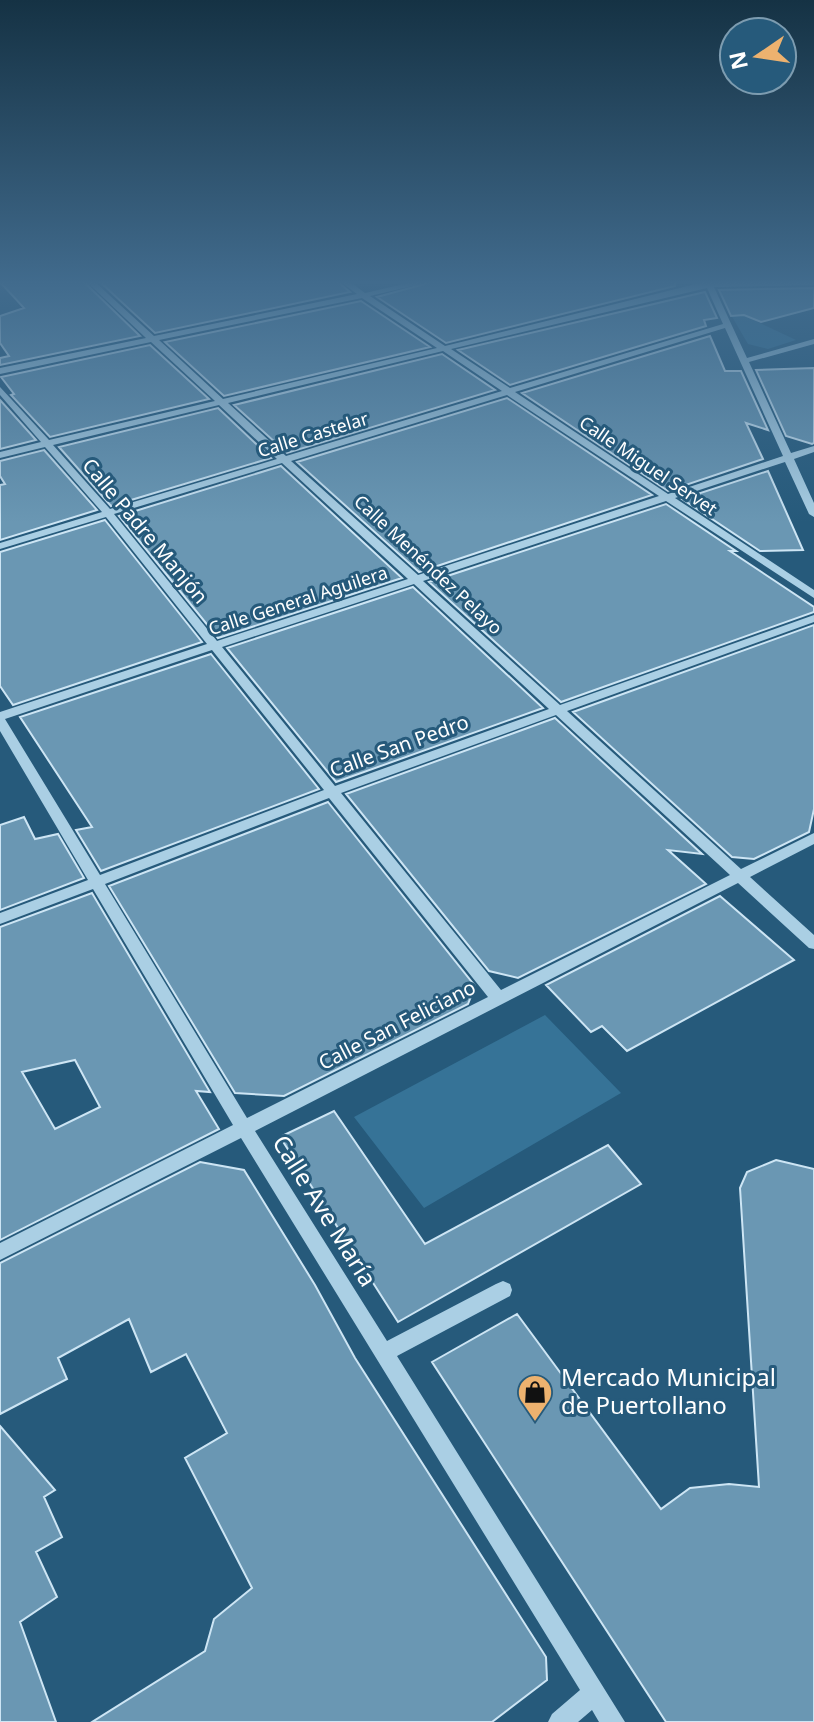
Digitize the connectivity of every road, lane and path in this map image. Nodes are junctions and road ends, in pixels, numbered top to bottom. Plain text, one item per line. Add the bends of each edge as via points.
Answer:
1 (40, 362) edge
2 (179, 362) edge
3 (391, 362) edge
4 (465, 362) edge
5 (605, 362) edge
6 (745, 362) edge
7 (0, 371) edge
8 (0, 390) edge
9 (508, 392) junction
10 (223, 403) junction
11 (45, 444) junction
12 (814, 449) edge
13 (0, 455) edge
14 (789, 457) junction
15 (286, 460) junction
16 (668, 499) junction
17 (108, 513) junction
18 (814, 514) edge
19 (0, 546) edge
20 (418, 580) junction
21 (814, 595) edge
22 (814, 618) edge
23 (214, 647) junction
24 (559, 710) junction
25 (0, 719) edge
26 (334, 791) junction
27 (814, 838) edge
28 (738, 877) junction
29 (96, 881) junction
30 (0, 919) edge
31 (814, 944) edge
32 (498, 998) junction
33 (244, 1128) junction
34 (0, 1252) edge
35 (503, 1290) dead end
36 (384, 1353) junction
37 (594, 1693) junction
38 (560, 1722) edge
39 (613, 1722) edge

1 - 7 street
2 - 10 street, Calle Menéndez Pelayo
3 - 10 street
4 - 9 street, Calle Miguel Servet
5 - 9 street, Calle Castelar
6 - 14 street
8 - 11 street, Calle Padre Manjón
9 - 15 street, Calle Castelar
9 - 16 street, Calle Miguel Servet
10 - 11 street
10 - 15 street, Calle Menéndez Pelayo
11 - 13 street
11 - 17 street, Calle Padre Manjón
12 - 14 street, Calle General Aguilera
14 - 16 street, Calle General Aguilera
14 - 18 street
15 - 17 street, Calle Castelar
15 - 20 street, Calle Menéndez Pelayo
16 - 20 street, Calle General Aguilera
16 - 21 street, Calle Miguel Servet
17 - 19 street, Calle Castelar
17 - 23 street, Calle Padre Manjón
20 - 23 street, Calle General Aguilera
20 - 24 street, Calle Menéndez Pelayo
22 - 24 street, Calle San Pedro
23 - 25 street, Calle General Aguilera
23 - 26 street, Calle Padre Manjón
24 - 26 street, Calle San Pedro
24 - 28 street, Calle Menéndez Pelayo
25 - 29 street, Calle Ave María
26 - 29 street, Calle San Pedro
26 - 32 street, Calle Padre Manjón
27 - 28 street, Calle San Feliciano
28 - 31 street, Calle Menéndez Pelayo
28 - 32 street, Calle San Feliciano
29 - 30 street, Calle San Pedro
29 - 33 street, Calle Ave María
32 - 33 street, Calle San Feliciano
33 - 34 street, Calle San Feliciano
33 - 36 street, Calle Ave María
35 - 36 street
36 - 37 street, Calle Ave María
37 - 38 street
37 - 39 street, Calle Ave María

